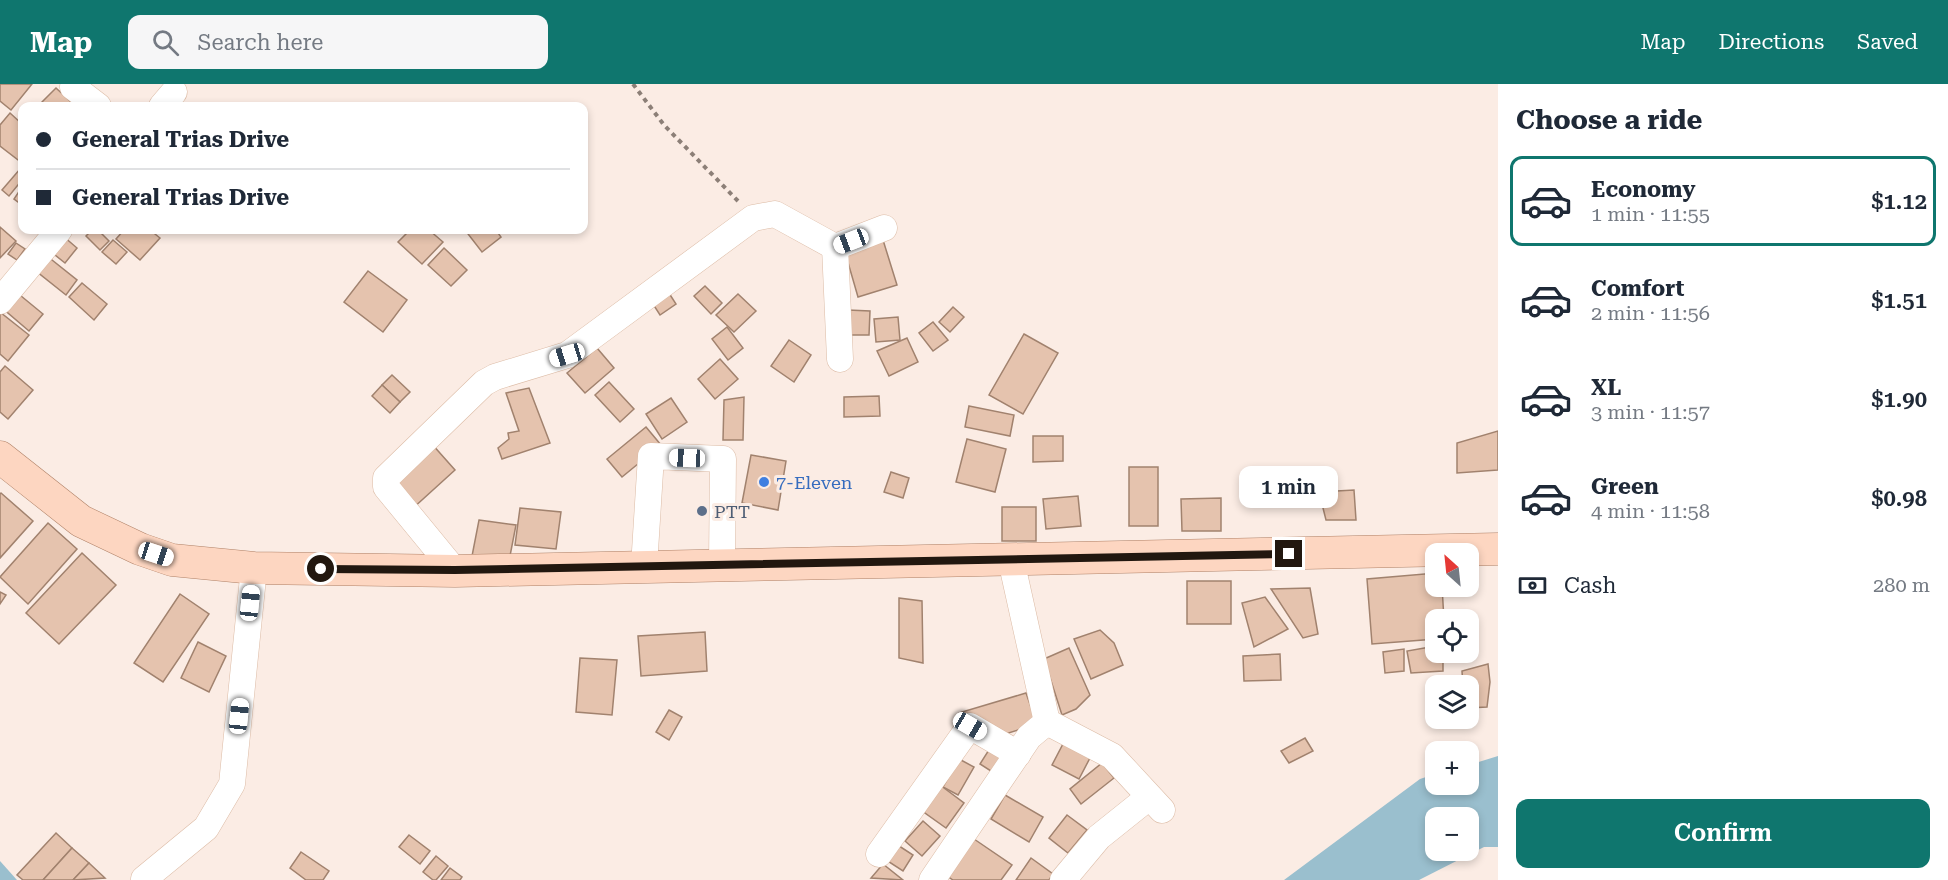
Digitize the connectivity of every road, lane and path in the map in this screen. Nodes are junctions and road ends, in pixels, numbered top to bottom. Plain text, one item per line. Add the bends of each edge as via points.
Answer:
1 (636, 84) edge
2 (73, 87) dead end
3 (93, 102) edge
4 (753, 218) junction
5 (884, 228) dead end
6 (56, 234) edge
7 (835, 247) junction
8 (0, 301) edge
9 (840, 359) dead end
10 (0, 457) edge
11 (1498, 549) edge
12 (1011, 560) junction
13 (722, 566) junction
14 (644, 567) junction
15 (254, 568) junction
16 (455, 570) junction
17 (1047, 722) junction
18 (1018, 754) junction
19 (879, 854) dead end
20 (144, 879) edge
21 (932, 880) edge
22 (1063, 880) edge

1 - 4 path via 664,125
2 - 3 street
4 - 7 street via 775,214
4 - 16 street via 567,355 484,383 386,478 386,487
5 - 7 street
6 - 8 street
7 - 9 street
10 - 15 main road via 81,521 140,549 172,560
11 - 12 main road
12 - 13 main road
12 - 17 street
13 - 14 main road
13 - 14 street via 723,459 651,456
14 - 16 main road
15 - 16 main road
15 - 20 street via 232,784 206,828
17 - 18 street via 1029,737
17 - 22 street via 1112,756 1156,803 1099,837
18 - 19 street via 970,726
18 - 21 street

